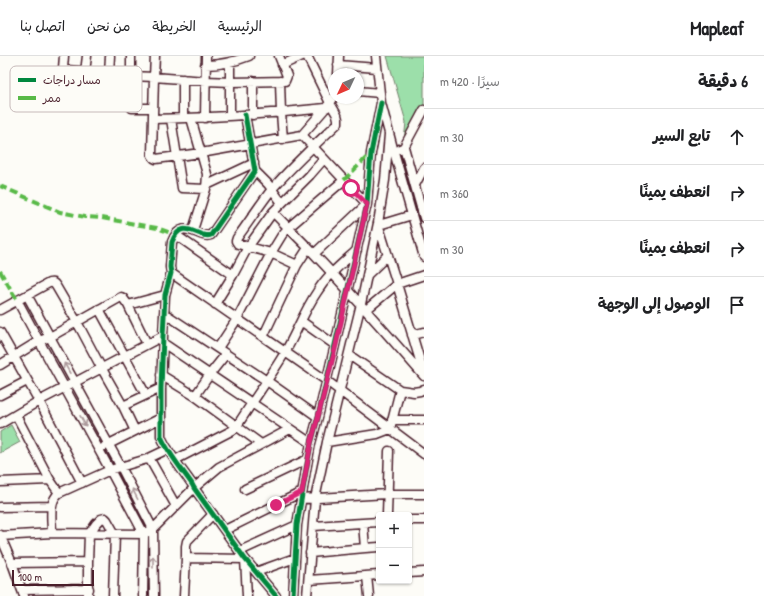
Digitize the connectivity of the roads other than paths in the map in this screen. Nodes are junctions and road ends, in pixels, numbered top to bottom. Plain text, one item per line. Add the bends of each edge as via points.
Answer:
1 (64, 56) edge
2 (87, 56) edge
3 (110, 56) edge
4 (155, 56) edge
5 (206, 56) edge
6 (249, 56) edge
7 (279, 56) edge
8 (302, 56) edge
9 (307, 56) edge
10 (339, 56) edge
11 (377, 57) edge
12 (230, 63) junction
13 (205, 65) junction
14 (282, 65) junction
15 (63, 66) edge
16 (86, 66) edge
17 (109, 66) edge
18 (338, 68) edge
19 (377, 68) junction
20 (364, 69) edge
21 (142, 76) edge
22 (154, 77) junction
23 (182, 79) junction
24 (206, 81) junction
25 (253, 81) junction
26 (280, 81) junction
27 (231, 82) junction
28 (364, 92) edge
29 (380, 93) junction
30 (328, 99) edge
31 (328, 103) edge
32 (381, 103) junction
33 (329, 104) edge
34 (331, 104) edge
35 (142, 108) edge
36 (153, 108) junction
37 (424, 110) edge
38 (281, 113) junction
39 (249, 115) junction
40 (230, 116) junction
41 (187, 118) junction
42 (205, 118) junction
43 (153, 119) junction
44 (171, 119) junction
45 (389, 134) junction
46 (302, 135) junction
47 (283, 139) junction
48 (251, 144) junction
49 (312, 147) junction
50 (404, 147) junction
51 (394, 152) junction
52 (201, 154) junction
53 (176, 157) junction
54 (324, 159) junction
55 (255, 167) junction
56 (424, 168) edge
57 (344, 180) junction
58 (415, 185) junction
59 (206, 187) junction
60 (272, 190) junction
61 (282, 203) junction
62 (367, 204) junction
63 (273, 212) junction
64 (412, 215) junction
65 (424, 218) edge
66 (378, 224) junction
67 (288, 228) junction
68 (193, 230) junction
69 (176, 235) junction
70 (248, 247) junction
71 (357, 250) junction
72 (311, 251) junction
73 (271, 253) junction
74 (388, 255) junction
75 (424, 257) edge
76 (298, 265) junction
77 (171, 273) junction
78 (332, 273) junction
79 (233, 275) junction
80 (424, 275) edge
81 (367, 276) junction
82 (397, 284) junction
83 (348, 290) junction
84 (27, 295) junction
85 (165, 296) junction
86 (18, 300) junction
87 (128, 304) junction
88 (215, 304) junction
89 (364, 307) junction
90 (99, 309) junction
91 (0, 310) edge
92 (164, 313) junction
93 (237, 319) junction
94 (77, 322) junction
95 (301, 322) junction
96 (0, 332) edge
97 (424, 332) edge
98 (412, 335) junction
99 (50, 337) junction
100 (263, 337) junction
101 (163, 339) junction
102 (39, 341) junction
103 (147, 344) junction
104 (336, 345) junction
105 (218, 348) junction
106 (285, 352) junction
107 (226, 354) junction
108 (124, 355) junction
109 (349, 355) junction
110 (13, 357) junction
111 (0, 365) edge
112 (102, 369) junction
113 (210, 374) junction
114 (161, 375) junction
115 (424, 375) edge
116 (26, 381) junction
117 (327, 381) junction
118 (75, 382) junction
119 (267, 382) junction
120 (64, 388) junction
121 (161, 388) junction
122 (424, 389) edge
123 (400, 390) junction
124 (340, 391) junction
125 (0, 395) edge
126 (146, 395) junction
127 (195, 396) junction
128 (39, 401) junction
129 (252, 402) junction
130 (123, 406) junction
131 (16, 415) junction
132 (318, 417) junction
133 (161, 418) junction
134 (392, 420) junction
135 (424, 420) edge
136 (0, 424) edge
137 (237, 426) junction
138 (290, 429) junction
139 (390, 429) junction
140 (135, 431) junction
141 (327, 442) junction
142 (311, 443) junction
143 (108, 444) junction
144 (261, 444) junction
145 (98, 449) junction
146 (168, 449) junction
147 (389, 451) dead end
148 (424, 454) edge
149 (149, 458) junction
150 (308, 458) junction
151 (175, 460) junction
152 (121, 467) junction
153 (110, 470) junction
154 (50, 480) junction
155 (0, 482) edge
156 (82, 483) junction
157 (194, 488) junction
158 (245, 489) dead end
159 (59, 493) junction
160 (387, 494) junction
161 (424, 494) edge
162 (302, 496) junction
163 (315, 499) junction
164 (52, 506) junction
165 (176, 506) junction
166 (0, 507) edge
167 (386, 512) edge
168 (213, 514) junction
169 (412, 520) edge
170 (424, 520) edge
171 (376, 522) edge
172 (363, 523) junction
173 (297, 525) junction
174 (312, 526) junction
175 (153, 529) junction
176 (225, 530) junction
177 (52, 533) junction
178 (89, 534) junction
179 (115, 534) junction
180 (144, 534) junction
181 (0, 535) edge
182 (376, 547) edge
183 (365, 548) junction
184 (240, 551) junction
185 (310, 553) junction
186 (186, 558) junction
187 (294, 558) junction
188 (245, 559) junction
189 (88, 562) junction
190 (12, 563) junction
191 (256, 572) junction
192 (424, 572) edge
193 (412, 573) edge
194 (376, 575) edge
195 (367, 576) junction
196 (309, 580) junction
197 (23, 593) edge
198 (88, 593) edge
199 (113, 596) edge
200 (143, 596) edge
201 (154, 596) edge
202 (184, 596) edge
203 (247, 596) edge
204 (276, 596) edge
205 (293, 596) edge
206 (307, 596) edge
207 (369, 596) edge

1 - 15 street
2 - 16 street
3 - 17 street
4 - 22 street
5 - 13 street
6 - 12 street
7 - 14 street
8 - 14 street
9 - 30 street
10 - 18 street
11 - 19 street
12 - 13 street
12 - 27 street
13 - 24 street
14 - 26 street via 286,78 285,81
19 - 20 street
19 - 29 street
21 - 22 street
22 - 23 street
22 - 36 street
23 - 24 street
23 - 41 street
24 - 27 street
24 - 42 street
25 - 26 street
25 - 27 street
25 - 39 street
26 - 38 street
27 - 40 street
28 - 29 street
29 - 32 street
31 - 38 street
32 - 45 street
32 - 62 street via 371,153
33 - 46 street
34 - 49 street via 338,123
35 - 36 street
36 - 43 street
37 - 50 street
38 - 39 street
38 - 47 street
39 - 40 street
39 - 48 street
40 - 42 street
41 - 42 street
41 - 44 street
41 - 52 street
43 - 44 street
43 - 53 street via 152,155 156,159
44 - 53 street
45 - 51 street
45 - 66 street
46 - 47 street
46 - 49 street
47 - 48 street
48 - 52 street
48 - 55 street
49 - 54 street
49 - 60 street
50 - 51 street
50 - 58 street
51 - 64 street
52 - 53 street
52 - 59 street via 207,174
53 - 59 street via 182,188
54 - 57 street
54 - 61 street
55 - 59 street
55 - 60 street
55 - 68 street via 211,236 206,237
56 - 58 street
57 - 62 street
57 - 67 street
58 - 65 street
59 - 68 street
60 - 61 street
60 - 70 street via 237,238 238,244
61 - 63 street
62 - 71 street
62 - 72 street
63 - 67 street
63 - 70 street
64 - 66 street
64 - 75 street
66 - 74 street
66 - 81 street
67 - 72 street
67 - 73 street
68 - 69 street via 183,230
69 - 77 street via 172,242
69 - 79 street
70 - 73 street
70 - 79 street
71 - 78 street
71 - 83 street
72 - 76 street
72 - 78 street
73 - 76 street
73 - 93 street
74 - 81 street
74 - 82 street
76 - 100 street
77 - 85 street
77 - 88 street
78 - 83 street
78 - 95 street via 310,302
79 - 88 street
80 - 82 street
81 - 89 street
82 - 89 street
82 - 98 street
83 - 89 street
83 - 104 street
84 - 86 street
84 - 94 street via 51,282 54,283
84 - 99 street
85 - 87 street
85 - 92 street
86 - 91 street
86 - 102 street
87 - 90 street via 121,297
87 - 103 street
88 - 93 street
89 - 109 street
89 - 115 street
90 - 94 street
90 - 108 street
92 - 101 street
92 - 105 street
93 - 100 street
93 - 105 street
94 - 99 street
94 - 112 street
95 - 104 street
95 - 106 street
96 - 110 street
97 - 98 street
98 - 115 street
99 - 102 street
118 -> 99 street
100 - 106 street
101 - 103 street
101 - 113 street
101 - 114 street
102 - 110 street
102 - 120 street
103 - 108 street
104 - 117 street
105 - 107 street
106 - 117 street
106 - 119 street
107 - 113 street
107 - 119 street
108 - 112 street
108 - 126 street
109 - 123 street
109 - 124 street
110 - 111 street
110 - 116 street
112 - 118 street
112 - 130 street
113 - 127 street
113 - 129 street
114 - 121 street
114 - 127 street
116 - 125 street
116 - 128 street
117 - 124 street
117 - 132 street
118 - 120 street
118 - 143 street
119 - 129 street
119 - 132 street
120 - 128 street
120 -> 145 street
121 - 126 street
121 - 133 street
122 - 123 street via 414,392
123 - 134 street
124 - 139 street
124 - 141 street
126 - 130 street
127 - 137 street
128 - 131 street
128 - 156 street
129 - 137 street
129 - 138 street
130 - 140 street
131 - 136 street
131 - 154 street
132 - 142 street
133 - 140 street
133 - 146 street via 161,436
134 - 135 street
134 - 139 street
137 - 144 street
137 - 151 street
138 - 142 street
138 - 144 street
139 - 141 street via 377,434
139 - 148 street
140 - 143 street
141 - 163 street
142 - 150 street
143 - 145 street
143 - 152 street
144 - 157 street via 219,467
145 - 153 street
146 - 149 street
146 - 151 street
147 - 160 street
149 - 152 street
149 - 165 street
150 - 158 street
150 - 162 street
151 - 157 street
152 - 153 street
175 -> 152 street
153 - 156 street
153 - 180 street
154 - 155 street
154 - 159 street
156 - 159 street
157 - 165 street
157 - 168 street
159 - 164 street via 54,498
160 - 161 street
160 - 163 street
160 - 167 street
162 - 163 street
162 - 173 street
162 - 176 street
163 - 174 street
164 - 166 street
164 - 177 street
165 - 175 street
168 - 176 street
168 - 186 street via 187,540
169 - 170 street
171 - 172 street
172 - 174 street
172 - 183 street
173 - 184 street
173 - 187 street
174 - 185 street
175 - 180 street
201 -> 175 street
176 - 184 street
177 - 178 street
177 - 181 street
178 - 179 street
178 - 179 street via 100,519 105,518
178 - 189 street
179 - 180 street
179 - 199 street
180 - 200 street
181 - 190 street
182 - 183 street
183 - 185 street
184 - 188 street
185 - 196 street
186 - 188 street
186 - 202 street
187 - 191 street
187 - 205 street
188 - 191 street
188 - 203 street
189 - 190 street
189 - 198 street
190 - 197 street
191 - 204 street
192 - 193 street
194 - 195 street
195 - 196 street
195 - 207 street
196 - 206 street
197 - 198 street

